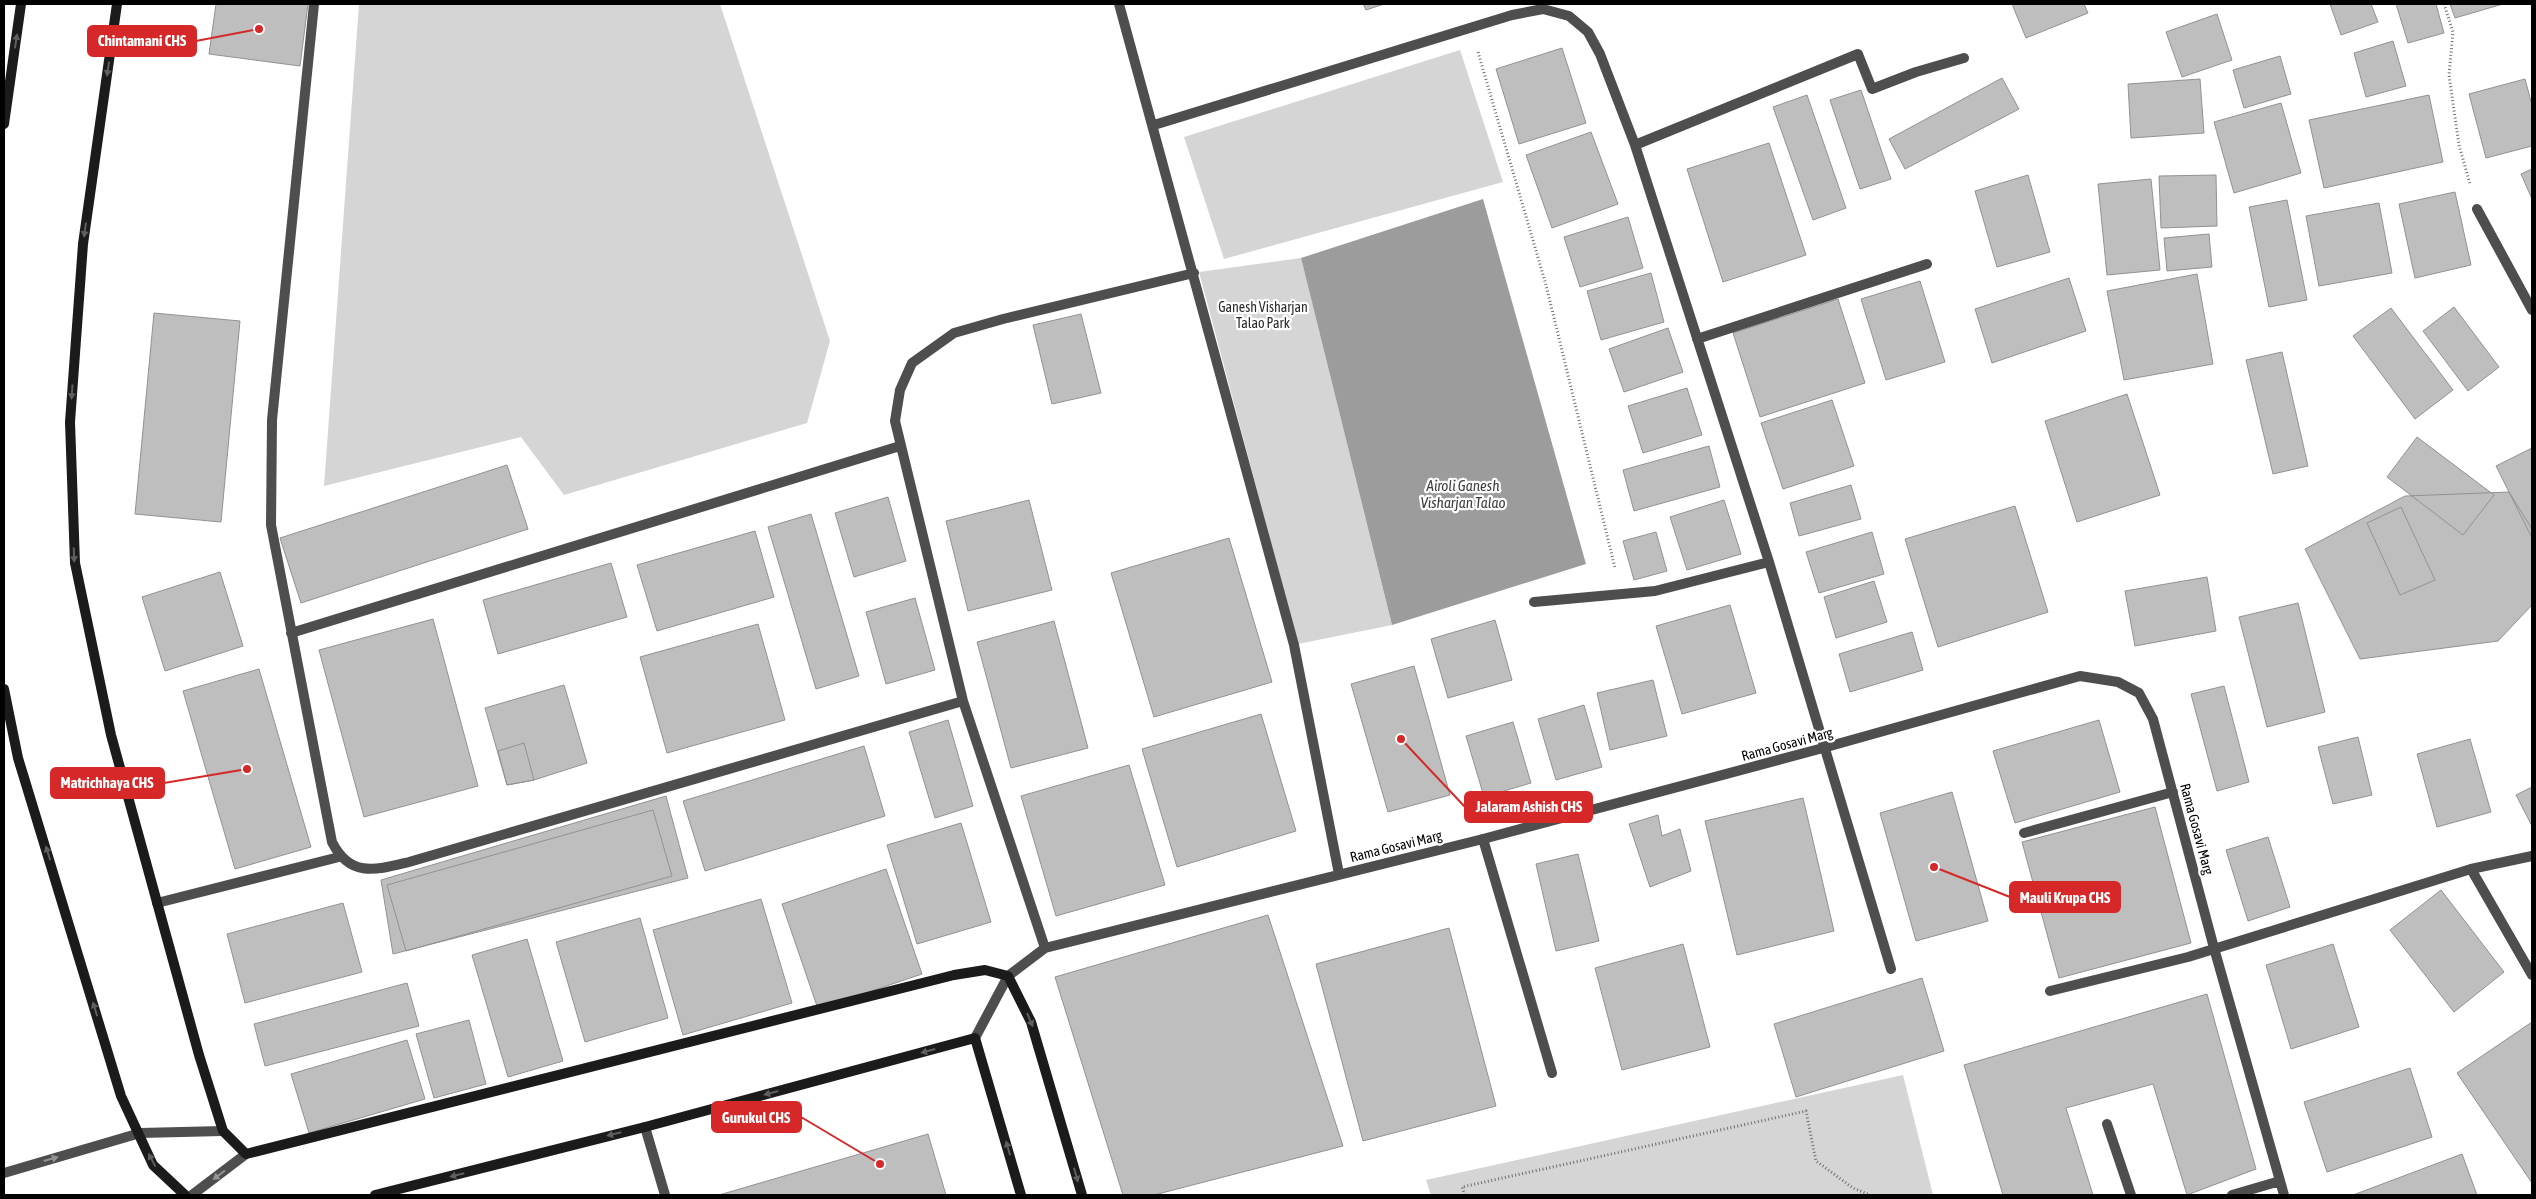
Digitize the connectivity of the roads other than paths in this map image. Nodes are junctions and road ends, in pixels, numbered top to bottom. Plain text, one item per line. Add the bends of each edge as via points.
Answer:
1 (21, 4) edge
2 (117, 4) edge
3 (314, 4) edge
4 (1119, 4) edge
5 (1964, 58) dead end
6 (4, 124) edge
7 (1154, 125) junction
8 (1635, 145) junction
9 (2478, 209) road end
10 (1927, 264) dead end
11 (1194, 272) junction
12 (2532, 310) edge
13 (1697, 339) junction
14 (900, 446) junction
15 (1769, 562) junction
16 (1534, 602) dead end
17 (291, 634) junction
18 (4, 690) edge
19 (963, 701) junction
20 (1823, 748) junction
21 (2173, 792) junction
22 (2024, 833) dead end
23 (1484, 839) junction
24 (2532, 856) edge
25 (339, 857) junction
26 (2471, 869) junction
27 (1339, 874) junction
28 (157, 903) junction
29 (1045, 948) junction
30 (2214, 948) junction
31 (1890, 969) dead end
32 (2532, 975) edge
33 (1008, 976) junction
34 (2050, 991) dead end
35 (975, 1038) junction
36 (1552, 1073) dead end
37 (2107, 1124) dead end
38 (645, 1127) junction
39 (223, 1131) junction
40 (140, 1133) junction
41 (246, 1154) junction
42 (4, 1172) edge
43 (2280, 1181) junction
44 (185, 1195) edge
45 (192, 1195) edge
46 (375, 1195) edge
47 (665, 1195) edge
48 (1022, 1195) edge
49 (1082, 1195) edge
50 (2131, 1195) edge
51 (2232, 1195) edge
52 (2284, 1195) edge

6 -> 1 street
2 -> 28 street via 80,274 70,422 74,563 111,735
3 - 17 street via 272,420 272,525
4 - 7 street
5 - 8 street via 1872,89 1858,54
7 - 8 street via 1470,28 1543,9 1569,16 1588,32 1600,54
7 - 11 street
8 - 13 street
9 - 12 street
10 - 13 street
11 - 14 street via 954,333 912,363 900,390 895,421
11 - 27 street via 1294,645
13 - 15 street
14 - 17 street
14 - 19 street
15 - 16 street via 1655,591
15 - 20 street
17 - 25 street via 332,842
40 -> 18 street via 121,1096 18,758
19 - 25 street via 409,862 381,869 356,868
19 - 29 street
20 - 21 street, Rama Gosavi Marg via 2080,676 2118,682 2139,693 2154,719
20 - 23 street, Rama Gosavi Marg
20 - 31 street
21 - 22 street
21 - 30 street, Rama Gosavi Marg
23 - 27 street, Rama Gosavi Marg
23 - 36 street
24 - 26 street
25 - 28 street
26 - 30 street
26 - 32 street
27 - 29 street, Rama Gosavi Marg
28 - 39 street
29 - 33 street, Rama Gosavi Marg
30 - 34 street
30 - 43 street, Rama Gosavi Marg
33 - 35 street, Rama Gosavi Marg
33 - 41 street via 985,970 954,975
33 -> 49 street via 1031,1022
35 -> 38 street
48 -> 35 street
37 - 50 street
38 -> 46 street
38 - 47 street
39 - 40 street
39 - 41 street
42 -> 40 street
44 -> 40 street via 153,1165
41 -> 45 street
43 - 51 street
43 - 52 street, Rama Gosavi Marg

